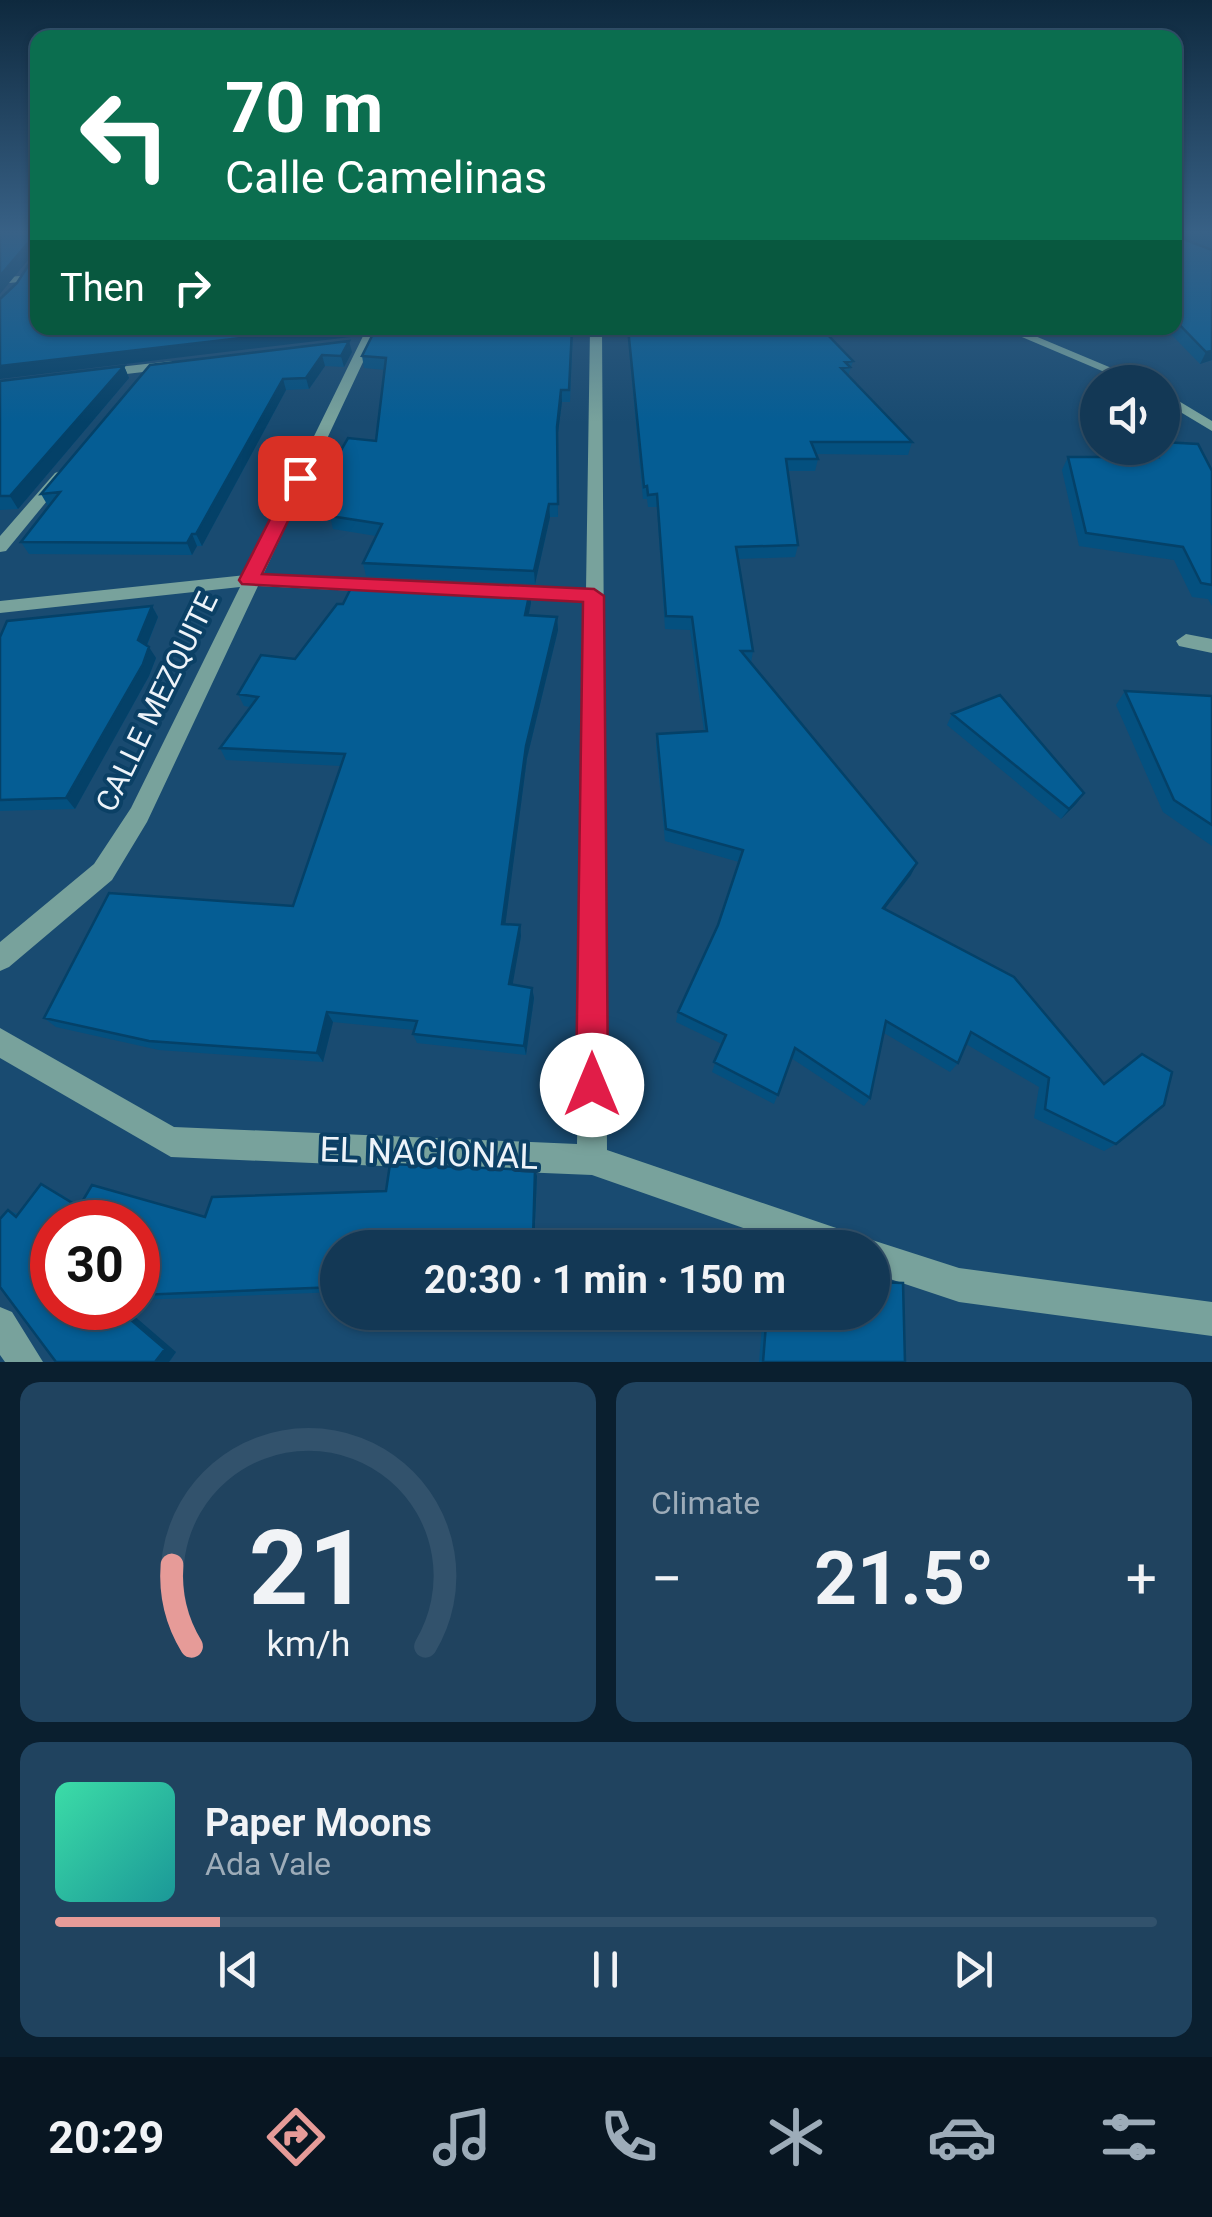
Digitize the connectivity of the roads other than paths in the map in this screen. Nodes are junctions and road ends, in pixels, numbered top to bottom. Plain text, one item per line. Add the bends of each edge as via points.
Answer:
1 (596, 335) edge
2 (1024, 335) edge
3 (363, 338) edge
4 (189, 363) edge
5 (1097, 365) edge
6 (150, 367) junction
7 (94, 374) edge
8 (137, 382) edge
9 (1180, 407) edge
10 (1212, 427) edge
11 (75, 457) edge
12 (0, 547) edge
13 (250, 580) junction
14 (402, 587) edge
15 (479, 590) edge
16 (594, 596) junction
17 (0, 607) edge
18 (1186, 642) dead end
19 (1212, 646) edge
20 (0, 958) edge
21 (0, 1042) edge
22 (592, 1160) junction
23 (796, 1230) edge
24 (890, 1262) edge
25 (1212, 1319) edge
26 (0, 1324) edge
27 (25, 1362) edge

1 - 16 street
2 - 5 street
3 - 13 street, CALLE MEZQUITE
4 - 6 street
6 - 7 street
6 - 8 street
9 - 10 street
11 - 12 street
13 - 14 street
13 - 17 street
13 - 20 street, CALLE MEZQUITE via 104,872
15 - 16 street
16 - 22 street
18 - 19 street
21 - 22 street, EL NACIONAL via 171,1142
22 - 23 street, EL NACIONAL
24 - 25 street via 959,1285
26 - 27 street

